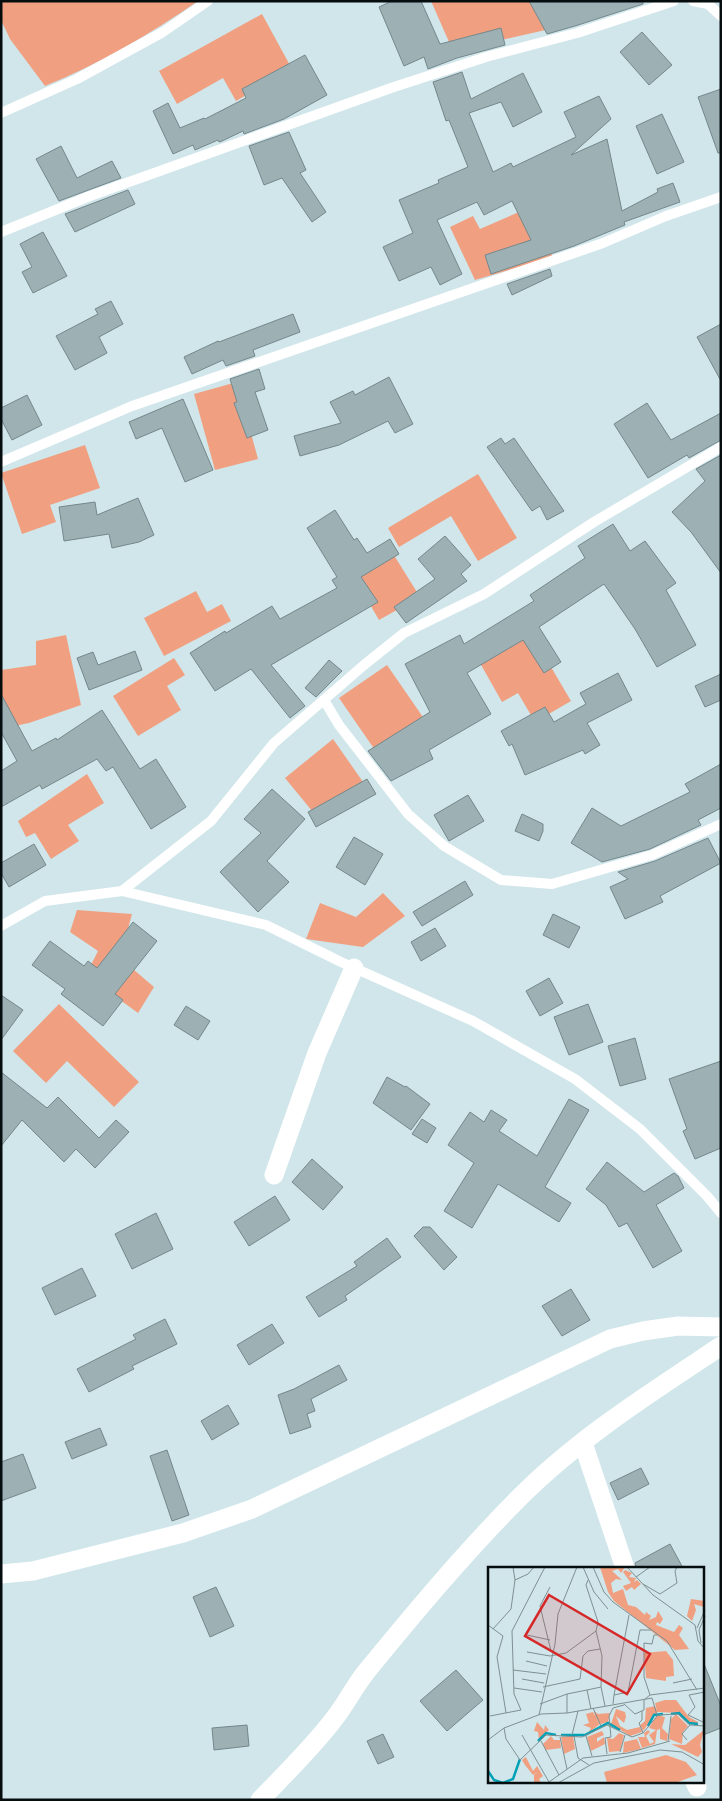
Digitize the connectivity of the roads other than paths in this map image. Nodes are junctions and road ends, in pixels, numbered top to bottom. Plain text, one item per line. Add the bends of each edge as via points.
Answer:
1 (208, 1) edge
2 (674, 1) edge
3 (693, 1) edge
4 (721, 16) edge
5 (1, 113) edge
6 (721, 197) edge
7 (1, 232) edge
8 (721, 447) edge
9 (1, 462) edge
10 (324, 700) junction
11 (721, 824) edge
12 (122, 891) junction
13 (1, 926) edge
14 (354, 968) junction
15 (274, 1175) dead end
16 (721, 1213) edge
17 (721, 1327) edge
18 (721, 1346) edge
19 (583, 1443) junction
20 (625, 1567) edge
21 (1, 1574) edge
22 (260, 1800) edge

1 - 5 lane via 163,32 86,75
2 - 7 lane via 391,88 90,196
3 - 4 lane via 708,4
6 - 9 lane via 603,243 132,406
8 - 10 lane via 594,522 484,594 404,634
10 - 11 lane via 339,725 408,814 444,846 501,880 552,884 652,855
10 - 12 lane via 274,743 211,821
12 - 13 lane via 44,901
12 - 14 lane via 266,925
14 - 15 street via 317,1053
14 - 16 lane via 473,1021 575,1079 640,1129
17 - 21 street via 678,1326 610,1339 252,1510 183,1533 33,1571
18 - 19 street via 614,1418
19 - 20 street
19 - 22 street via 522,1495 485,1534 364,1674 335,1718

